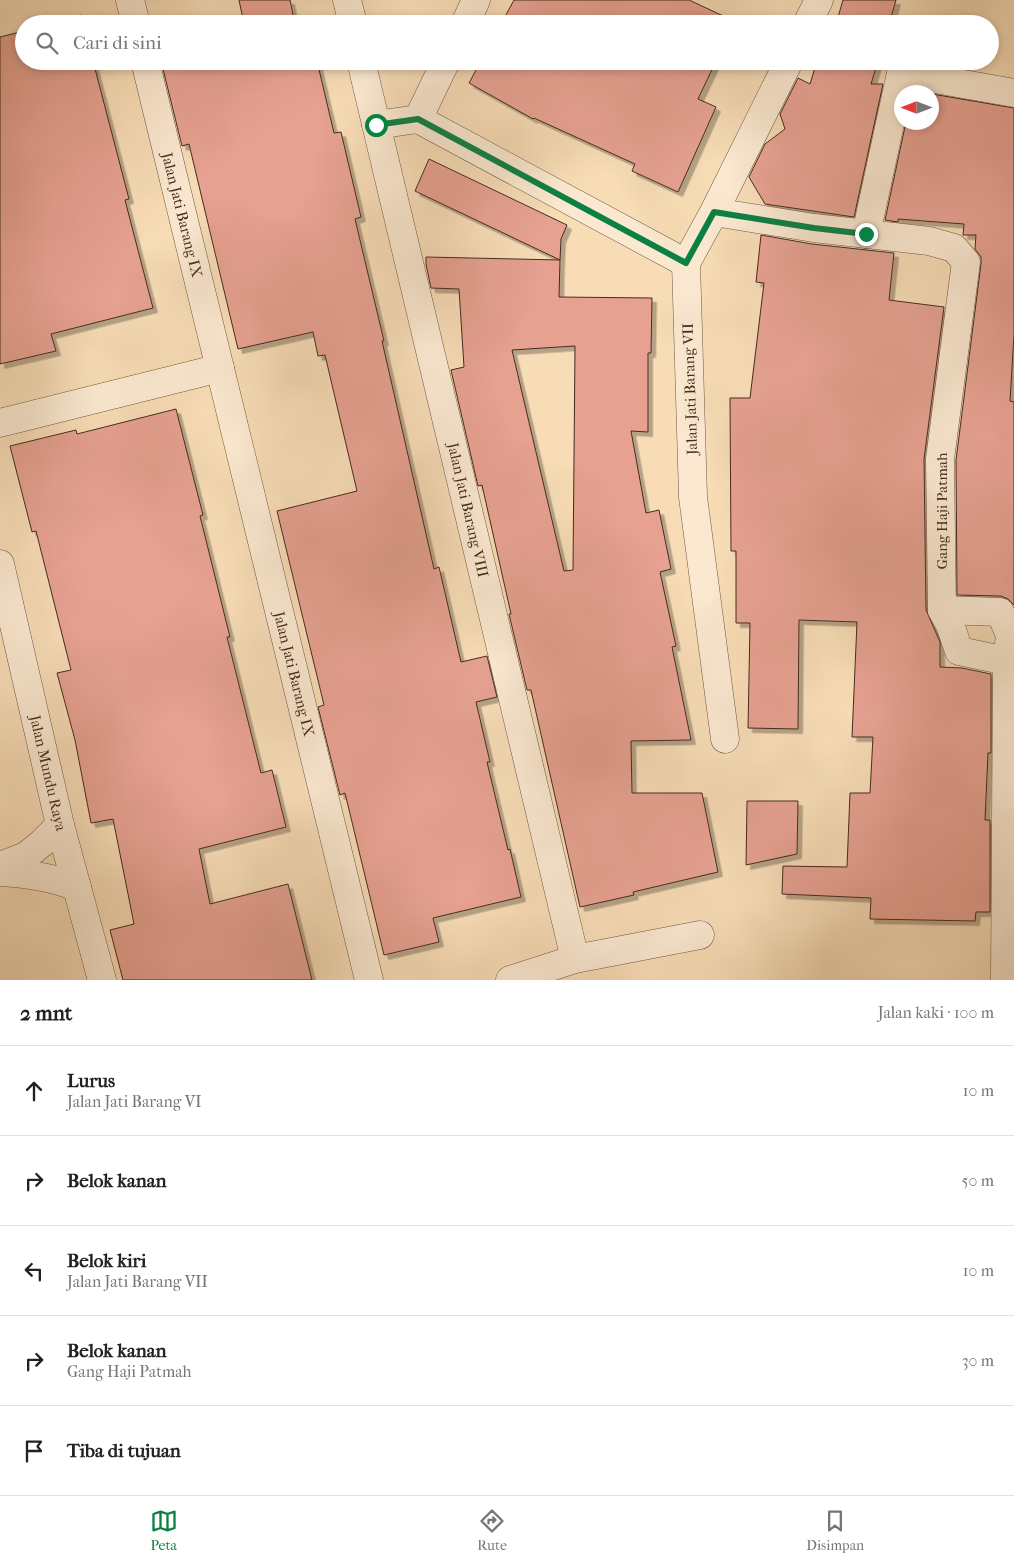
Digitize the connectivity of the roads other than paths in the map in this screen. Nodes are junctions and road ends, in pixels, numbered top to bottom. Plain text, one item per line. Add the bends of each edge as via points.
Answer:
1 (130, 0) edge
2 (347, 0) edge
3 (476, 0) edge
4 (819, 0) edge
5 (134, 15) edge
6 (351, 15) edge
7 (469, 15) edge
8 (812, 15) edge
9 (147, 70) edge
10 (363, 70) edge
11 (442, 70) edge
12 (785, 70) edge
13 (1014, 93) edge
14 (418, 119) junction
15 (376, 125) junction
16 (714, 212) junction
17 (866, 234) junction
18 (686, 263) junction
19 (220, 368) junction
20 (0, 423) edge
21 (0, 564) edge
22 (942, 610) junction
23 (1011, 643) edge
24 (726, 739) dead end
25 (60, 825) junction
26 (0, 866) edge
27 (0, 872) edge
28 (77, 887) junction
29 (700, 935) dead end
30 (575, 960) junction
31 (102, 980) edge
32 (369, 980) edge
33 (510, 980) edge
34 (1005, 980) edge

1 - 5 street
2 - 6 street
3 - 7 street
4 - 8 street
9 - 19 street, Jalan Jati Barang IX
10 - 15 street, Jalan Jati Barang VIII
11 - 14 street
12 - 16 street
13 - 17 street via 901,73
14 - 15 street
14 - 18 street
15 - 30 street, Jalan Jati Barang VIII
16 - 17 street, Gang Haji Patmah
16 - 18 street
17 - 22 street, Gang Haji Patmah via 954,248 966,262 940,459
18 - 24 street, Jalan Jati Barang VII via 693,497
19 - 20 street
19 - 32 street, Jalan Jati Barang IX
21 - 25 street, Jalan Mundu Raya
22 - 23 street via 1000,612
22 - 23 street, Gang Haji Patmah via 959,651
23 - 34 street
25 - 26 street via 26,856
25 - 28 street, Jalan Mundu Raya
27 - 28 street via 48,878
28 - 31 street, Jalan Mundu Raya
29 - 30 street
30 - 33 street

